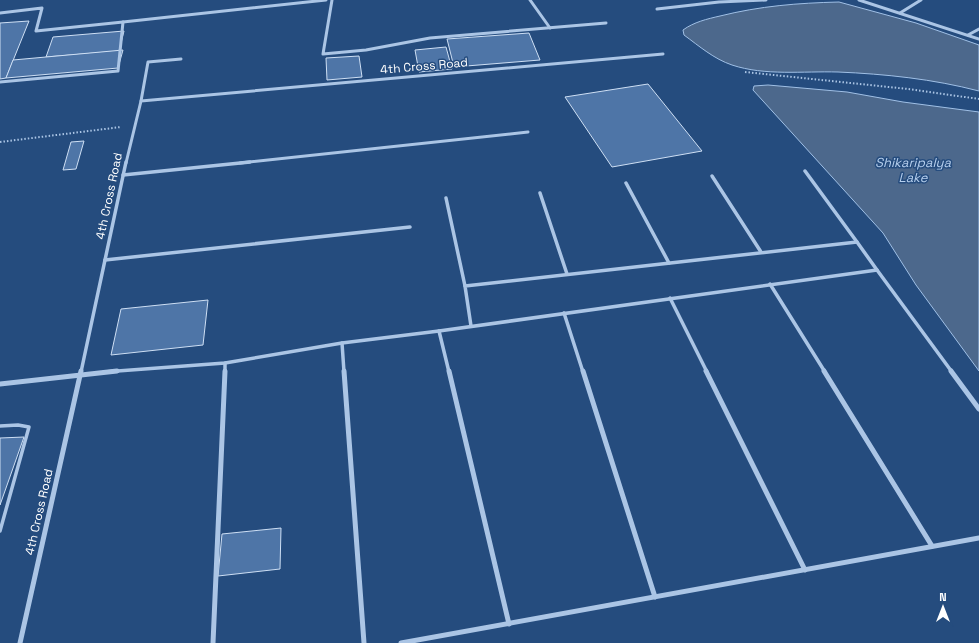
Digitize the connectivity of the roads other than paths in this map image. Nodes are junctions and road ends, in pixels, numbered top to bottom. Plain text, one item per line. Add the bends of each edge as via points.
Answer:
1 (326, 0) edge
2 (332, 0) edge
3 (530, 0) edge
4 (698, 0) edge
5 (766, 0) edge
6 (859, 0) edge
7 (921, 0) edge
8 (704, 5) junction
9 (657, 9) dead end
10 (0, 13) edge
11 (900, 13) junction
12 (123, 22) junction
13 (606, 23) dead end
14 (550, 28) junction
15 (979, 29) edge
16 (968, 35) junction
17 (979, 39) edge
18 (663, 54) dead end
19 (181, 59) dead end
20 (0, 82) edge
21 (141, 101) junction
22 (528, 132) dead end
23 (805, 171) dead end
24 (124, 175) junction
25 (712, 176) dead end
26 (626, 183) dead end
27 (540, 193) dead end
28 (446, 198) dead end
29 (410, 227) dead end
30 (857, 242) junction
31 (761, 252) junction
32 (105, 260) junction
33 (668, 263) junction
34 (877, 270) junction
35 (567, 274) junction
36 (770, 284) junction
37 (465, 286) junction
38 (670, 298) junction
39 (564, 313) junction
40 (471, 326) junction
41 (440, 330) junction
42 (342, 343) junction
43 (225, 363) junction
44 (81, 374) junction
45 (0, 384) edge
46 (979, 409) edge
47 (0, 426) edge
48 (0, 531) edge
49 (979, 538) edge
50 (932, 546) junction
51 (805, 570) junction
52 (655, 597) junction
53 (509, 624) junction
54 (20, 643) edge
55 (213, 643) edge
56 (364, 643) edge
57 (401, 643) edge

1 - 12 street
2 - 14 street via 323,54 366,50 430,38
3 - 14 street
4 - 8 street
5 - 8 street
6 - 11 street
7 - 11 street
8 - 9 street
10 - 12 street via 42,8 36,31
11 - 16 street
12 - 20 street via 118,71
13 - 14 street
15 - 16 street
16 - 17 street
18 - 21 street, 4th Cross Road
19 - 21 street via 148,62
21 - 24 street, 4th Cross Road
22 - 24 street
23 - 30 street
24 - 32 street, 4th Cross Road
25 - 31 street
26 - 33 street
27 - 35 street
28 - 37 street
29 - 32 street
30 - 31 street
30 - 34 street
31 - 33 street
32 - 44 street, 4th Cross Road
33 - 35 street
34 - 36 street
34 - 46 street
35 - 37 street
36 - 38 street
36 - 50 street
37 - 40 street
38 - 39 street
38 - 51 street
39 - 40 street
39 - 52 street
40 - 41 street
41 - 42 street
41 - 53 street
42 - 43 street
42 - 56 street
43 - 44 street
43 - 55 street
44 - 45 street
44 - 54 street, 4th Cross Road
47 - 48 lane via 30,427
49 - 50 street
50 - 51 street
51 - 52 street
52 - 53 street
53 - 57 street

